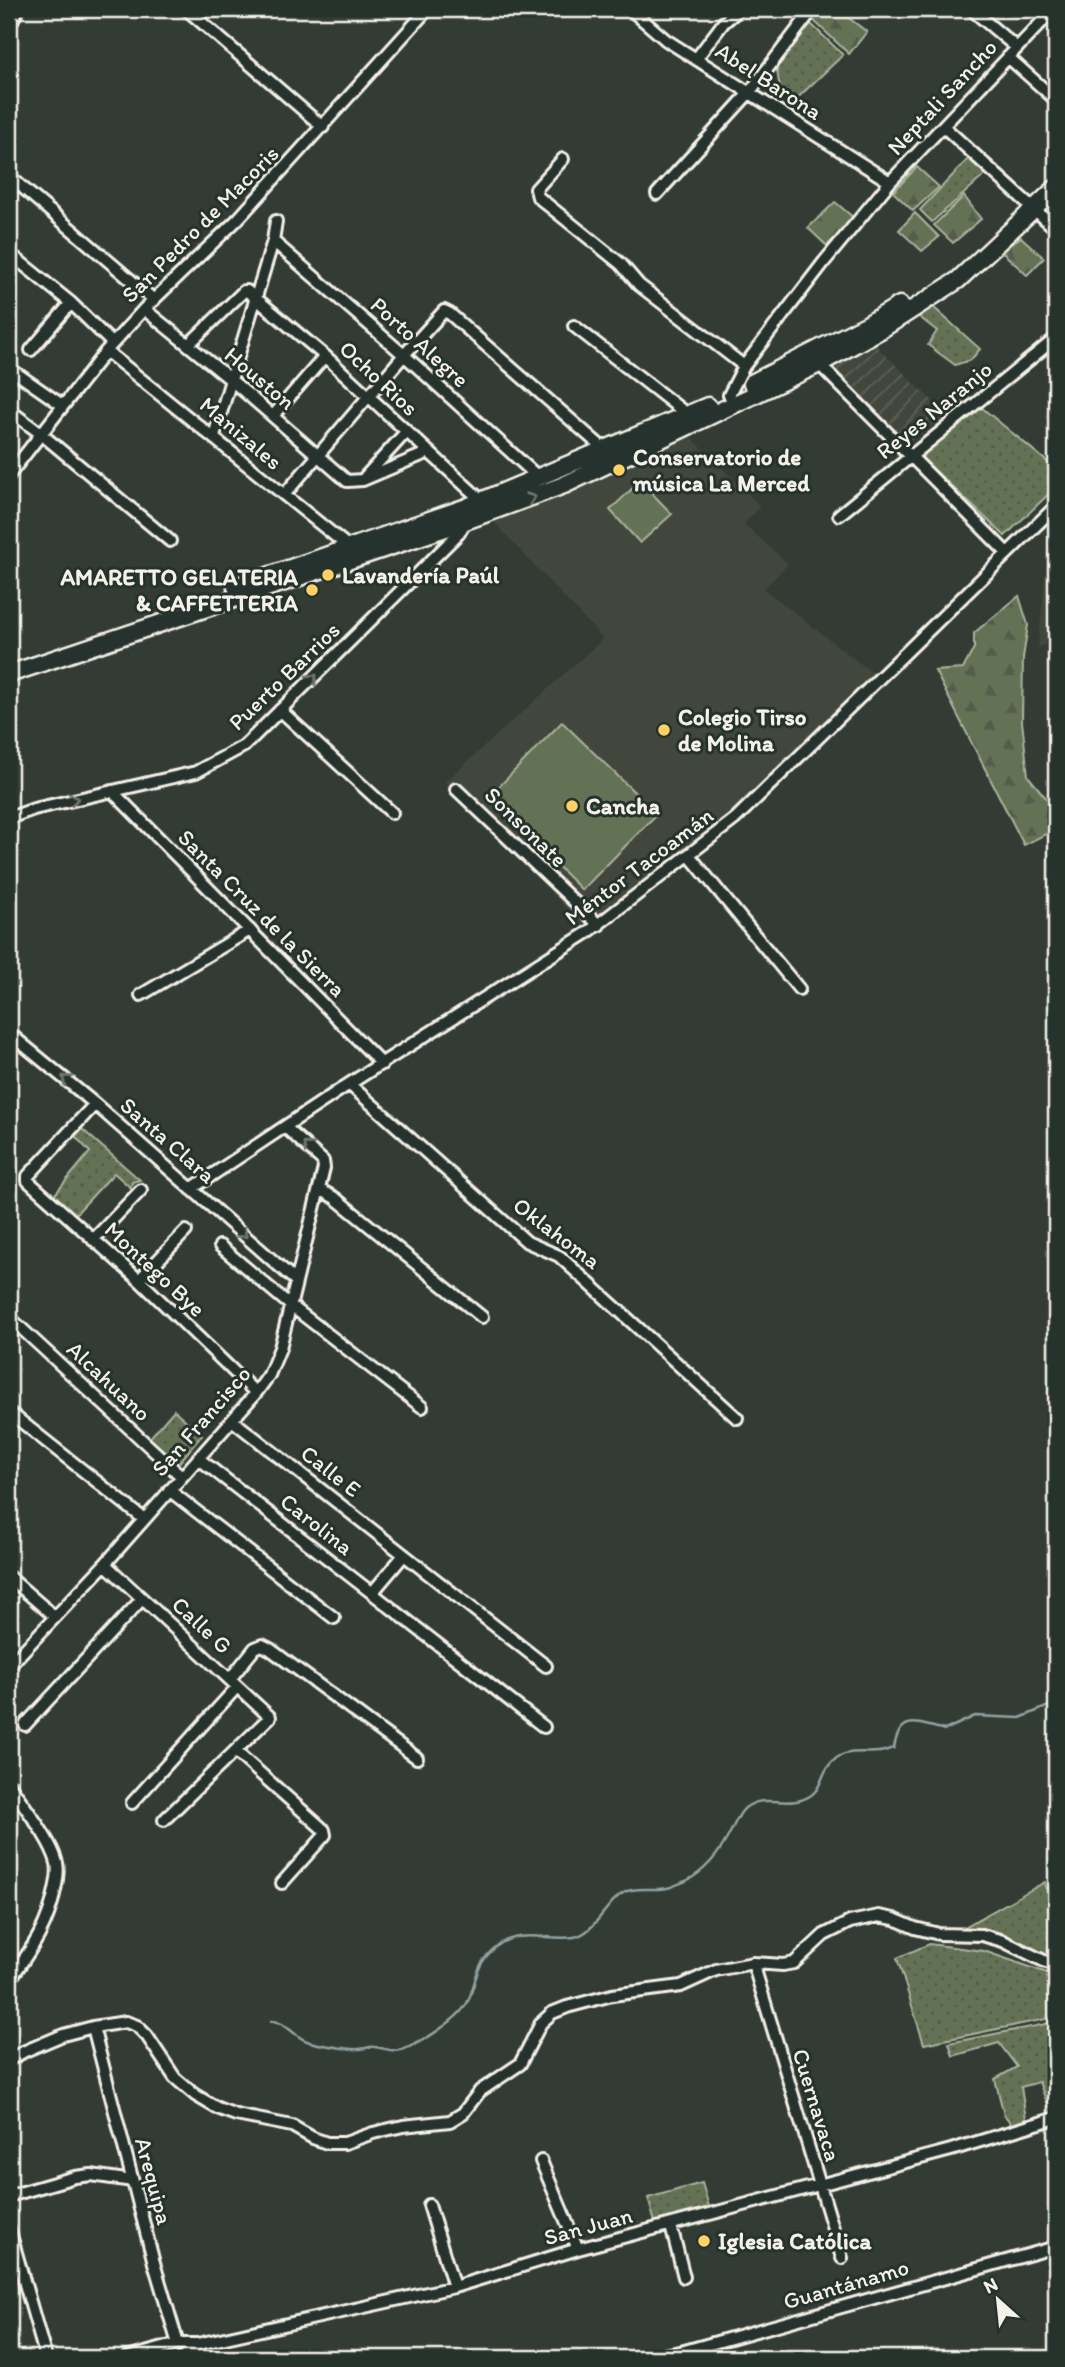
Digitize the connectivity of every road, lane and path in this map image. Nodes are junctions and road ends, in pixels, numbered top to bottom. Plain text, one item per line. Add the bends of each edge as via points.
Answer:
1 (18, 9) edge
2 (186, 9) edge
3 (428, 9) edge
4 (630, 9) edge
5 (813, 9) edge
6 (971, 9) edge
7 (1054, 9) edge
8 (736, 12) dead end
9 (12, 21) dead end
10 (1017, 48) junction
11 (1008, 57) junction
12 (696, 59) junction
13 (749, 93) junction
14 (1056, 100) edge
15 (943, 126) junction
16 (323, 127) junction
17 (563, 159) dead end
18 (9, 176) edge
19 (890, 182) junction
20 (1056, 188) edge
21 (657, 194) dead end
22 (1035, 209) junction
23 (276, 221) dead end
24 (1056, 229) edge
25 (273, 241) junction
26 (9, 255) edge
27 (983, 256) junction
28 (254, 298) junction
29 (154, 300) junction
30 (71, 303) junction
31 (144, 309) junction
32 (574, 326) dead end
33 (1056, 338) edge
34 (188, 345) junction
35 (109, 347) junction
36 (31, 350) dead end
37 (404, 355) junction
38 (325, 356) junction
39 (819, 364) junction
40 (744, 366) junction
41 (9, 368) edge
42 (230, 379) junction
43 (729, 395) junction
44 (368, 397) junction
45 (62, 405) junction
46 (9, 410) edge
47 (688, 415) junction
48 (273, 416) junction
49 (405, 432) junction
50 (40, 433) junction
51 (214, 436) junction
52 (604, 449) junction
53 (429, 452) junction
54 (318, 455) junction
55 (910, 455) junction
56 (9, 475) edge
57 (538, 477) junction
58 (363, 480) junction
59 (284, 495) junction
60 (482, 501) junction
61 (1056, 506) edge
62 (466, 514) junction
63 (839, 515) dead end
64 (170, 541) dead end
65 (350, 548) junction
66 (1007, 553) junction
67 (9, 664) edge
68 (9, 674) edge
69 (280, 710) junction
70 (456, 789) dead end
71 (112, 791) junction
72 (391, 813) dead end
73 (9, 818) edge
74 (689, 855) junction
75 (598, 925) junction
76 (250, 930) junction
77 (799, 989) dead end
78 (141, 995) dead end
79 (9, 1033) edge
80 (382, 1064) junction
81 (349, 1084) junction
82 (95, 1104) junction
83 (285, 1127) junction
84 (191, 1189) junction
85 (319, 1189) junction
86 (141, 1190) dead end
87 (186, 1231) dead end
88 (93, 1240) junction
89 (220, 1246) dead end
90 (139, 1280) junction
91 (296, 1281) junction
92 (290, 1305) junction
93 (9, 1317) edge
94 (482, 1317) dead end
95 (256, 1393) junction
96 (422, 1407) dead end
97 (9, 1412) edge
98 (737, 1418) dead end
99 (232, 1420) junction
100 (198, 1458) junction
101 (181, 1476) junction
102 (169, 1490) junction
103 (144, 1519) junction
104 (404, 1555) junction
105 (105, 1564) junction
106 (9, 1577) edge
107 (372, 1593) junction
108 (142, 1599) junction
109 (55, 1617) junction
110 (334, 1618) dead end
111 (9, 1666) edge
112 (546, 1666) dead end
113 (233, 1683) junction
114 (25, 1725) dead end
115 (544, 1727) dead end
116 (235, 1751) junction
117 (417, 1758) dead end
118 (9, 1784) edge
119 (132, 1803) dead end
120 (164, 1820) dead end
121 (282, 1883) dead end
122 (753, 1963) junction
123 (1056, 1964) edge
124 (9, 1981) edge
125 (93, 2027) junction
126 (9, 2060) edge
127 (1056, 2118) edge
128 (541, 2161) dead end
129 (133, 2181) junction
130 (819, 2184) junction
131 (9, 2196) edge
132 (429, 2205) dead end
133 (671, 2226) junction
134 (9, 2228) edge
135 (1056, 2247) edge
136 (578, 2249) junction
137 (842, 2258) dead end
138 (684, 2277) dead end
139 (454, 2287) junction
140 (178, 2344) junction
141 (198, 2344) junction
142 (46, 2358) edge
143 (127, 2358) edge
144 (183, 2358) edge
145 (647, 2358) edge

1 - 9 street
2 - 16 street
3 - 16 street, San Pedro de Macoris
4 - 12 street, Abel Barona
5 - 13 street
6 - 10 street
7 - 10 street, Neptali Sancho
8 - 12 street
10 - 11 street, Neptali Sancho
11 - 14 street
11 - 15 street, Neptali Sancho
12 - 13 street, Abel Barona
13 - 19 street, Abel Barona
13 - 21 street
15 - 19 street, Neptali Sancho
15 - 22 street
16 - 29 street, San Pedro de Macoris
17 - 40 street via 536,189 538,197 621,264 639,285
18 - 29 street
19 - 40 street, Neptali Sancho
20 - 22 street
22 - 24 street
22 - 27 street
23 - 25 street
25 - 28 street
25 - 37 street, Porto Alegre
26 - 30 street, Manizales
27 - 39 street via 958,280
27 - 43 street via 868,324
28 - 34 street, Ocho Rios via 244,291
28 - 38 street, Ocho Rios
28 - 42 street
29 - 31 street, San Pedro de Macoris
30 - 35 street, Manizales
30 - 36 street
31 - 34 street, Houston
31 - 35 street, San Pedro de Macoris
32 - 47 street
33 - 55 street, Reyes Naranjo
34 - 42 street, Houston
35 - 45 street, San Pedro de Macoris
35 - 51 street, Manizales
37 - 44 street
37 - 52 street via 444,311
37 - 57 street, Porto Alegre
38 - 44 street, Ocho Rios
38 - 48 street
39 - 55 street
62 -> 39 street via 564,485
40 - 43 street, Neptali Sancho
41 - 45 street
42 - 48 street, Houston
42 - 51 street
43 - 47 street
44 - 49 street, Ocho Rios
44 - 54 street
45 - 50 street, San Pedro de Macoris
46 - 50 street
47 - 52 street
48 - 54 street, Houston
49 - 53 street, Ocho Rios
49 - 58 street
50 - 56 street, San Pedro de Macoris
50 - 64 street
51 - 59 street, Manizales
52 - 57 street
53 - 58 street
53 - 60 street, Ocho Rios
54 - 58 street, Houston via 346,481
54 - 59 street
55 - 63 street, Reyes Naranjo
55 - 66 street
57 - 60 street
59 - 65 street, Manizales
60 - 62 street
61 - 66 street, Méntor Tacoamán
62 - 65 street
62 - 68 street
69 -> 62 street, Puerto Barrios via 459,533
65 - 67 street
66 - 74 street, Méntor Tacoamán via 735,819
69 - 71 street, Puerto Barrios via 244,746 203,769
69 - 72 street
70 - 75 street, Sonsonate
73 -> 71 street, Puerto Barrios
71 - 76 street, Santa Cruz de la Sierra
74 - 75 street, Méntor Tacoamán
74 - 77 street
75 - 80 street, Méntor Tacoamán
76 - 78 street
76 - 80 street, Santa Cruz de la Sierra
82 -> 79 street, Santa Clara
80 - 81 street, Méntor Tacoamán
81 - 83 street, Méntor Tacoamán
81 - 98 street, Oklahoma via 527,1242 559,1256
82 - 84 street, Santa Clara
82 - 88 street, Montego Bye via 28,1176 28,1181
83 - 84 street, Méntor Tacoamán
85 -> 83 street, San Francisco via 323,1161
84 -> 91 street, Santa Clara
85 - 91 street, San Francisco
85 - 94 street
86 - 88 street
87 - 90 street
88 - 90 street, Montego Bye
89 - 92 street
90 - 95 street, Montego Bye
91 - 92 street, San Francisco
92 - 95 street, San Francisco via 280,1348
92 - 96 street
93 - 101 street, Alcahuano
95 - 99 street, San Francisco
97 - 103 street
99 - 100 street, San Francisco
99 - 104 street, Calle E
100 - 101 street, San Francisco
100 - 107 street, Carolina
101 - 102 street, San Francisco
102 - 103 street, San Francisco
102 - 110 street
103 - 105 street, San Francisco
104 - 107 street
104 - 112 street, Calle E
105 - 108 street, Calle G
105 - 109 street, San Francisco
106 - 109 street
107 - 115 street, Carolina
108 - 113 street, Calle G
108 - 114 street
109 - 111 street, San Francisco
113 - 116 street, Calle G via 270,1717
113 - 117 street via 255,1648 262,1645
113 - 119 street
116 - 120 street
116 - 121 street via 324,1830 325,1835
118 - 124 street via 58,1864 51,1909 39,1939
122 - 123 street via 794,1963 824,1935 850,1922 879,1916 939,1934 982,1935
122 - 125 street via 716,1970 681,1986 612,1995 552,2013 541,2022 520,2064 480,2091 463,2113 450,2121 403,2126 345,2143 327,2143 292,2126 217,2108 175,2078 137,2026 126,2022
122 - 130 street, Cuernavaca
125 - 126 street via 63,2035
125 - 129 street, Arequipa
127 - 130 street, San Juan
128 - 136 street
129 - 131 street via 75,2177
129 - 140 street, Arequipa
130 - 133 street, San Juan
130 - 137 street, Cuernavaca
132 - 139 street
133 - 136 street, San Juan
133 - 138 street
134 - 142 street
135 - 145 street, Guantánamo
136 - 139 street, San Juan
139 - 141 street, San Juan
140 - 141 street, San Juan
140 - 143 street, San Juan
141 - 144 street

